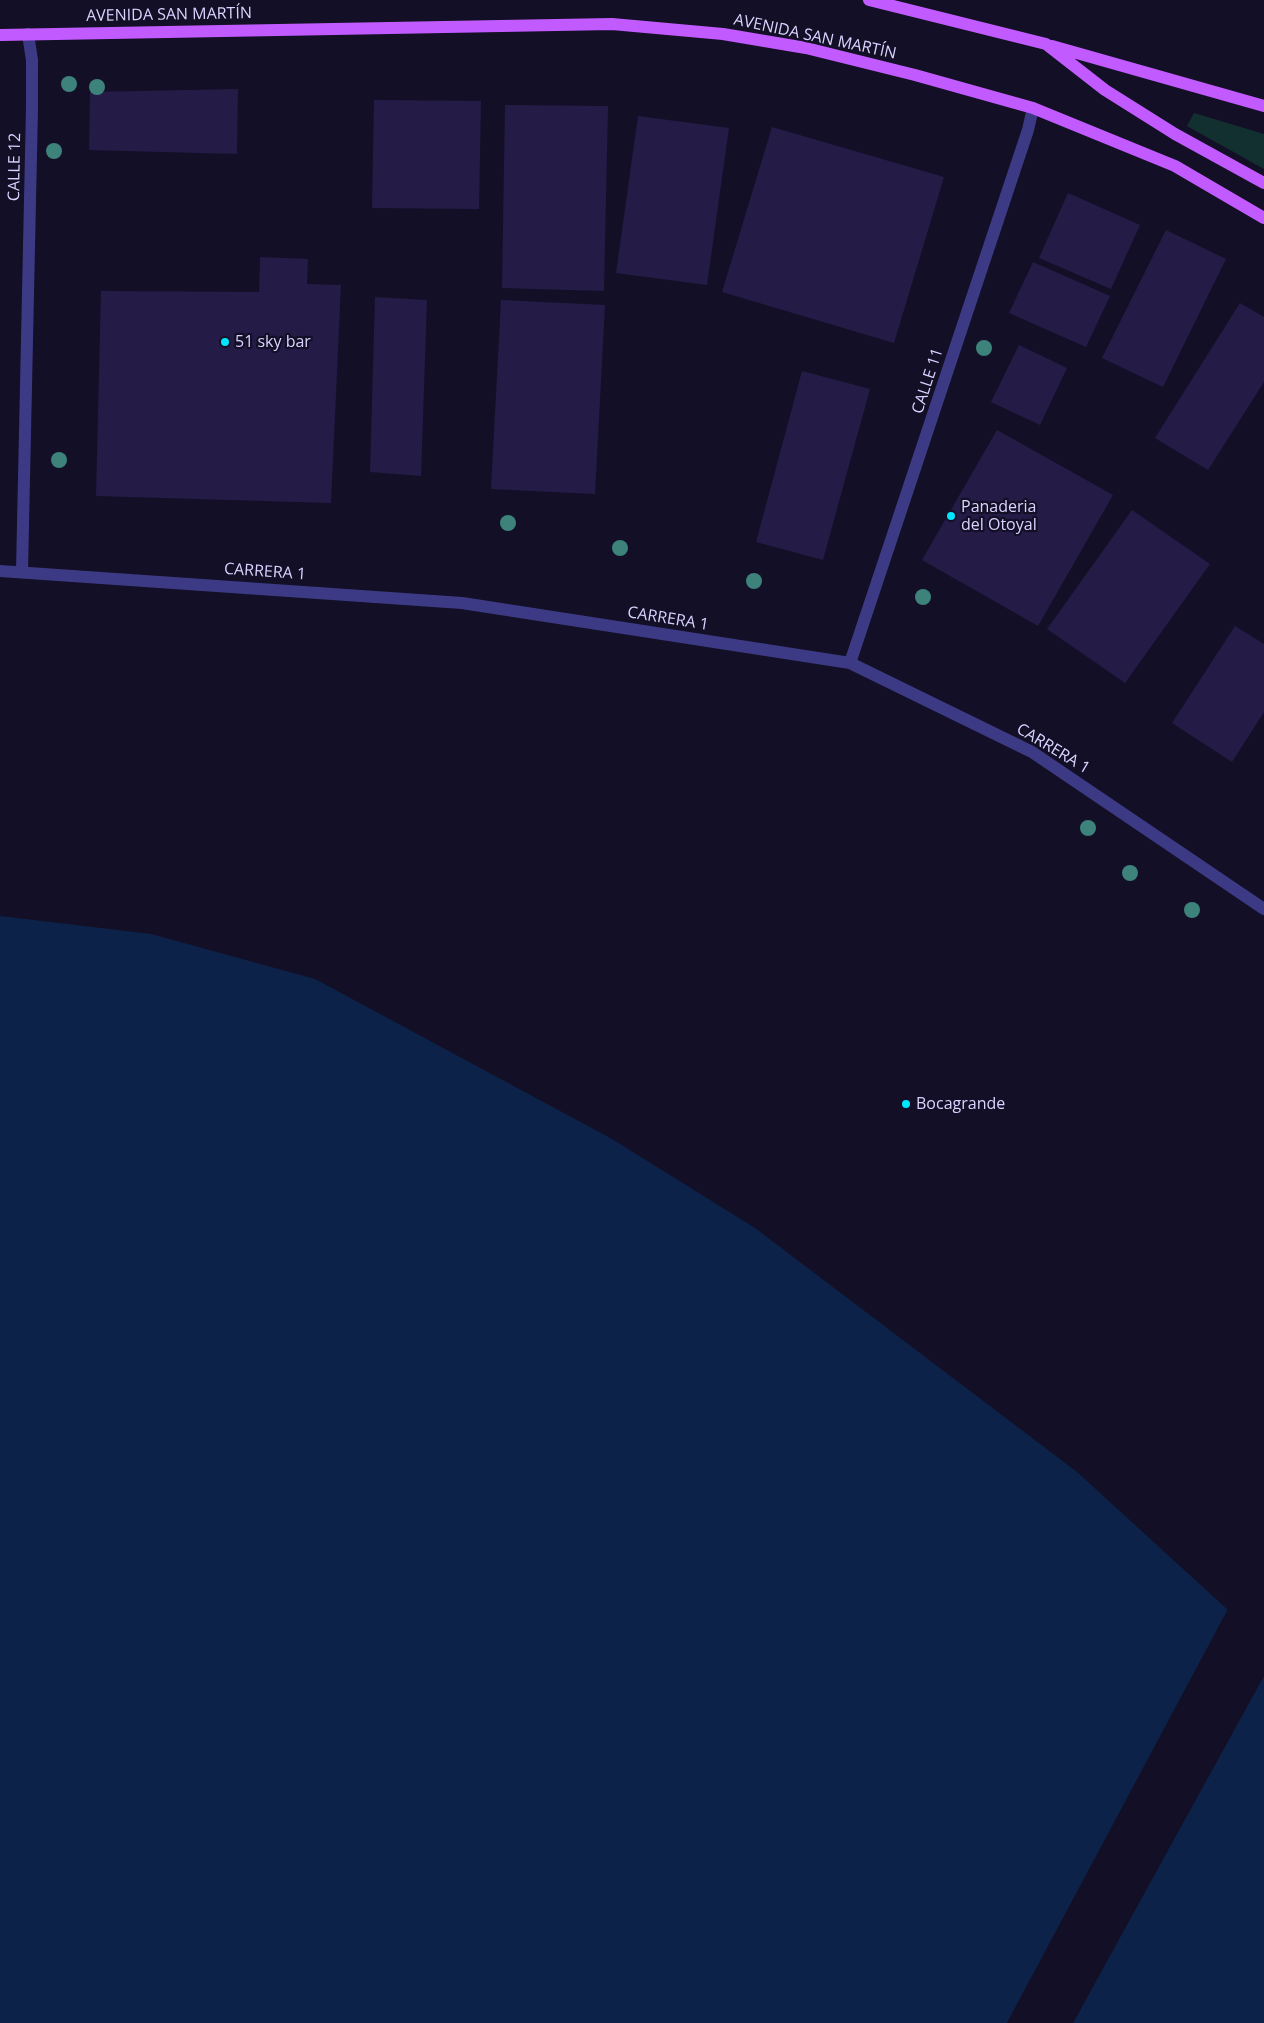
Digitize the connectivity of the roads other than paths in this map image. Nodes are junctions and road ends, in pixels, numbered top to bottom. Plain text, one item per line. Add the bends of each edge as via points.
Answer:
1 (869, 0) edge
2 (28, 34) junction
3 (0, 35) edge
4 (1046, 44) junction
5 (1264, 106) edge
6 (1033, 108) junction
7 (1264, 183) edge
8 (1264, 218) edge
9 (0, 571) edge
10 (22, 571) junction
11 (850, 663) junction
12 (1264, 909) edge

1 - 4 main road
2 - 3 main road, AVENIDA SAN MARTÍN
2 - 6 main road, AVENIDA SAN MARTÍN via 612,24 723,34 806,48
2 - 10 street, CALLE 12 via 32,79
4 - 5 main road
4 - 7 main road via 1105,90 1175,134
6 - 8 main road, AVENIDA SAN MARTÍN via 1175,166
6 - 11 street, CALLE 11
9 - 10 street, CARRERA 1
10 - 11 street, CARRERA 1 via 462,603
11 - 12 street, CARRERA 1 via 1032,752

